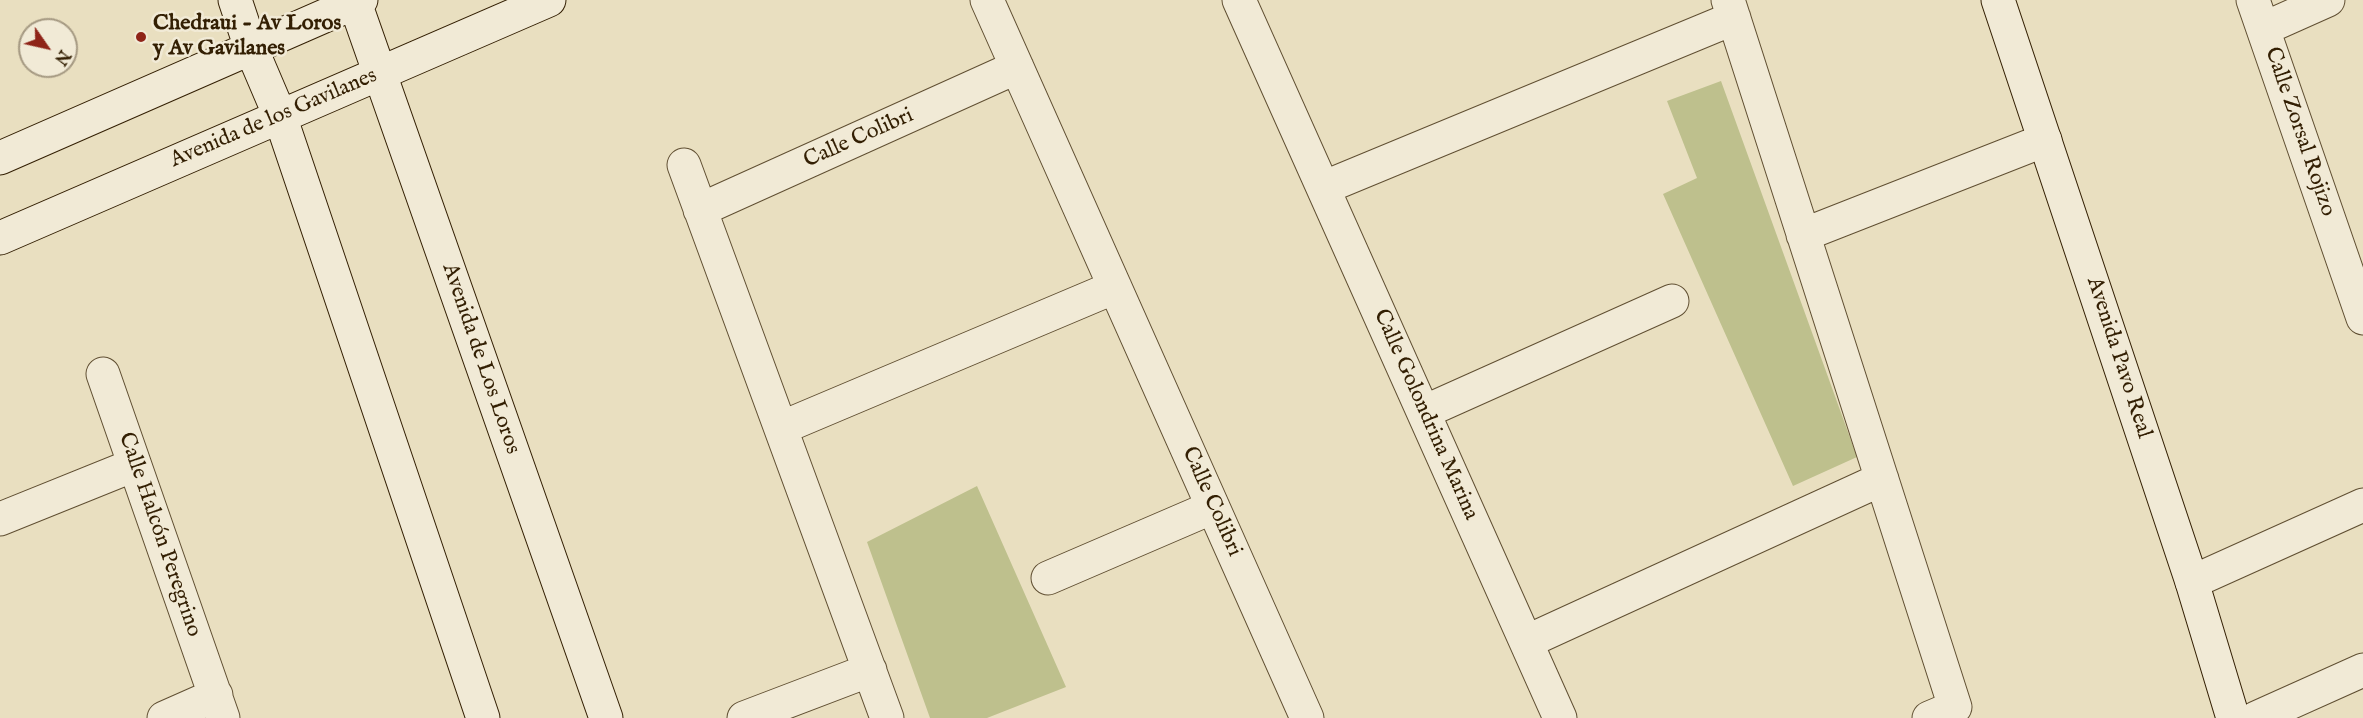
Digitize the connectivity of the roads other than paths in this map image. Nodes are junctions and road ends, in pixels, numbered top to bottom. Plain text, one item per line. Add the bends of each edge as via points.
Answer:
1 (235, 0) edge
2 (549, 0) edge
3 (987, 0) edge
4 (1239, 0) edge
5 (1998, 0) edge
6 (2328, 0) edge
7 (357, 1) edge
8 (1731, 9) edge
9 (2258, 15) edge
10 (251, 48) junction
11 (1017, 67) junction
12 (379, 74) junction
13 (280, 117) junction
14 (2045, 140) junction
15 (0, 158) edge
16 (684, 165) dead end
17 (1323, 188) junction
18 (700, 210) junction
19 (1803, 235) junction
20 (0, 238) edge
21 (2354, 259) edge
22 (1115, 287) junction
23 (1672, 301) dead end
24 (2363, 318) edge
25 (103, 374) dead end
26 (1424, 412) junction
27 (781, 428) junction
28 (134, 465) junction
29 (1882, 479) junction
30 (2363, 505) edge
31 (1213, 507) junction
32 (0, 519) edge
33 (1048, 578) dead end
34 (2192, 582) junction
35 (1526, 642) junction
36 (870, 670) junction
37 (2363, 670) edge
38 (219, 707) edge
39 (164, 718) edge
40 (483, 718) edge
41 (606, 718) edge
42 (744, 718) edge
43 (887, 718) edge
44 (1306, 718) edge
45 (1560, 718) edge
46 (1929, 718) edge
47 (2233, 718) edge
48 (2256, 718) edge

1 - 10 street
2 - 12 street, Avenida de los Gavilanes
3 - 11 street, Calle Colibri
4 - 17 street, Calle Golondrina Marina
5 - 14 street, Avenida Pavo Real
6 - 9 street
7 - 10 street
7 - 12 street, Avenida de Los Loros
8 - 17 street
8 - 19 street
9 - 21 street, Calle Zorsal Rojizo
10 - 13 street
10 - 15 street
11 - 18 street, Calle Colibri
11 - 22 street, Calle Colibri
12 - 13 street, Avenida de los Gavilanes
12 - 41 street, Avenida de Los Loros
13 - 20 street, Avenida de los Gavilanes
13 - 40 street
14 - 19 street
14 - 34 street, Avenida Pavo Real
16 - 18 street
17 - 26 street, Calle Golondrina Marina
18 - 27 street
19 - 29 street
21 - 24 street, Calle Zorsal Rojizo
22 - 27 street
22 - 31 street, Calle Colibri
23 - 26 street
25 - 28 street, Calle Halcón Peregrino
26 - 35 street, Calle Golondrina Marina
27 - 36 street
28 - 32 street
28 - 38 street, Calle Halcón Peregrino
29 - 35 street
29 - 46 street via 1955,707
30 - 34 street
31 - 33 street
31 - 44 street, Calle Colibri
34 - 47 street, Avenida Pavo Real
35 - 45 street, Calle Golondrina Marina
36 - 42 street
36 - 43 street
37 - 48 street
38 - 39 street, Calle Halcón Peregrino

